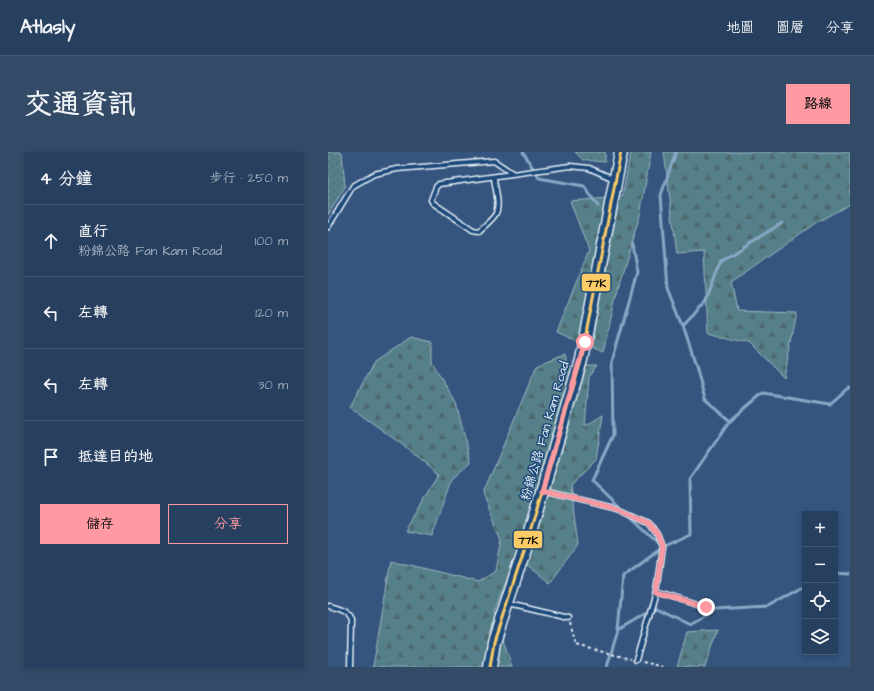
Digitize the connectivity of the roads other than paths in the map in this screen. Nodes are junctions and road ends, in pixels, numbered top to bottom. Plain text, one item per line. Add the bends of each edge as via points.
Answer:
1 (621, 152) edge
2 (512, 173) junction
3 (494, 178) junction
4 (616, 180) junction
5 (328, 227) edge
6 (542, 491) junction
7 (656, 592) junction
8 (506, 604) junction
9 (328, 606) edge
10 (706, 607) dead end
11 (568, 618) road end
12 (636, 660) road end
13 (350, 667) edge
14 (490, 667) edge

1 - 4 main road, 粉錦公路 Fan Kam Road
2 - 3 lane
2 - 4 lane via 570,166 589,168
2 - 5 lane via 494,161 397,169 374,174 353,186
3 - 3 lane via 439,184 431,200 473,230 479,231 492,219 498,207
4 - 6 main road, 粉錦公路 Fan Kam Road via 584,346
6 - 7 lane via 618,509 649,523 662,546
6 - 8 main road, 粉錦公路 Fan Kam Road
7 - 10 lane
7 - 12 lane
8 - 11 lane
8 - 14 main road, 粉錦公路 Fan Kam Road via 494,642
9 - 13 lane via 343,611 350,618

